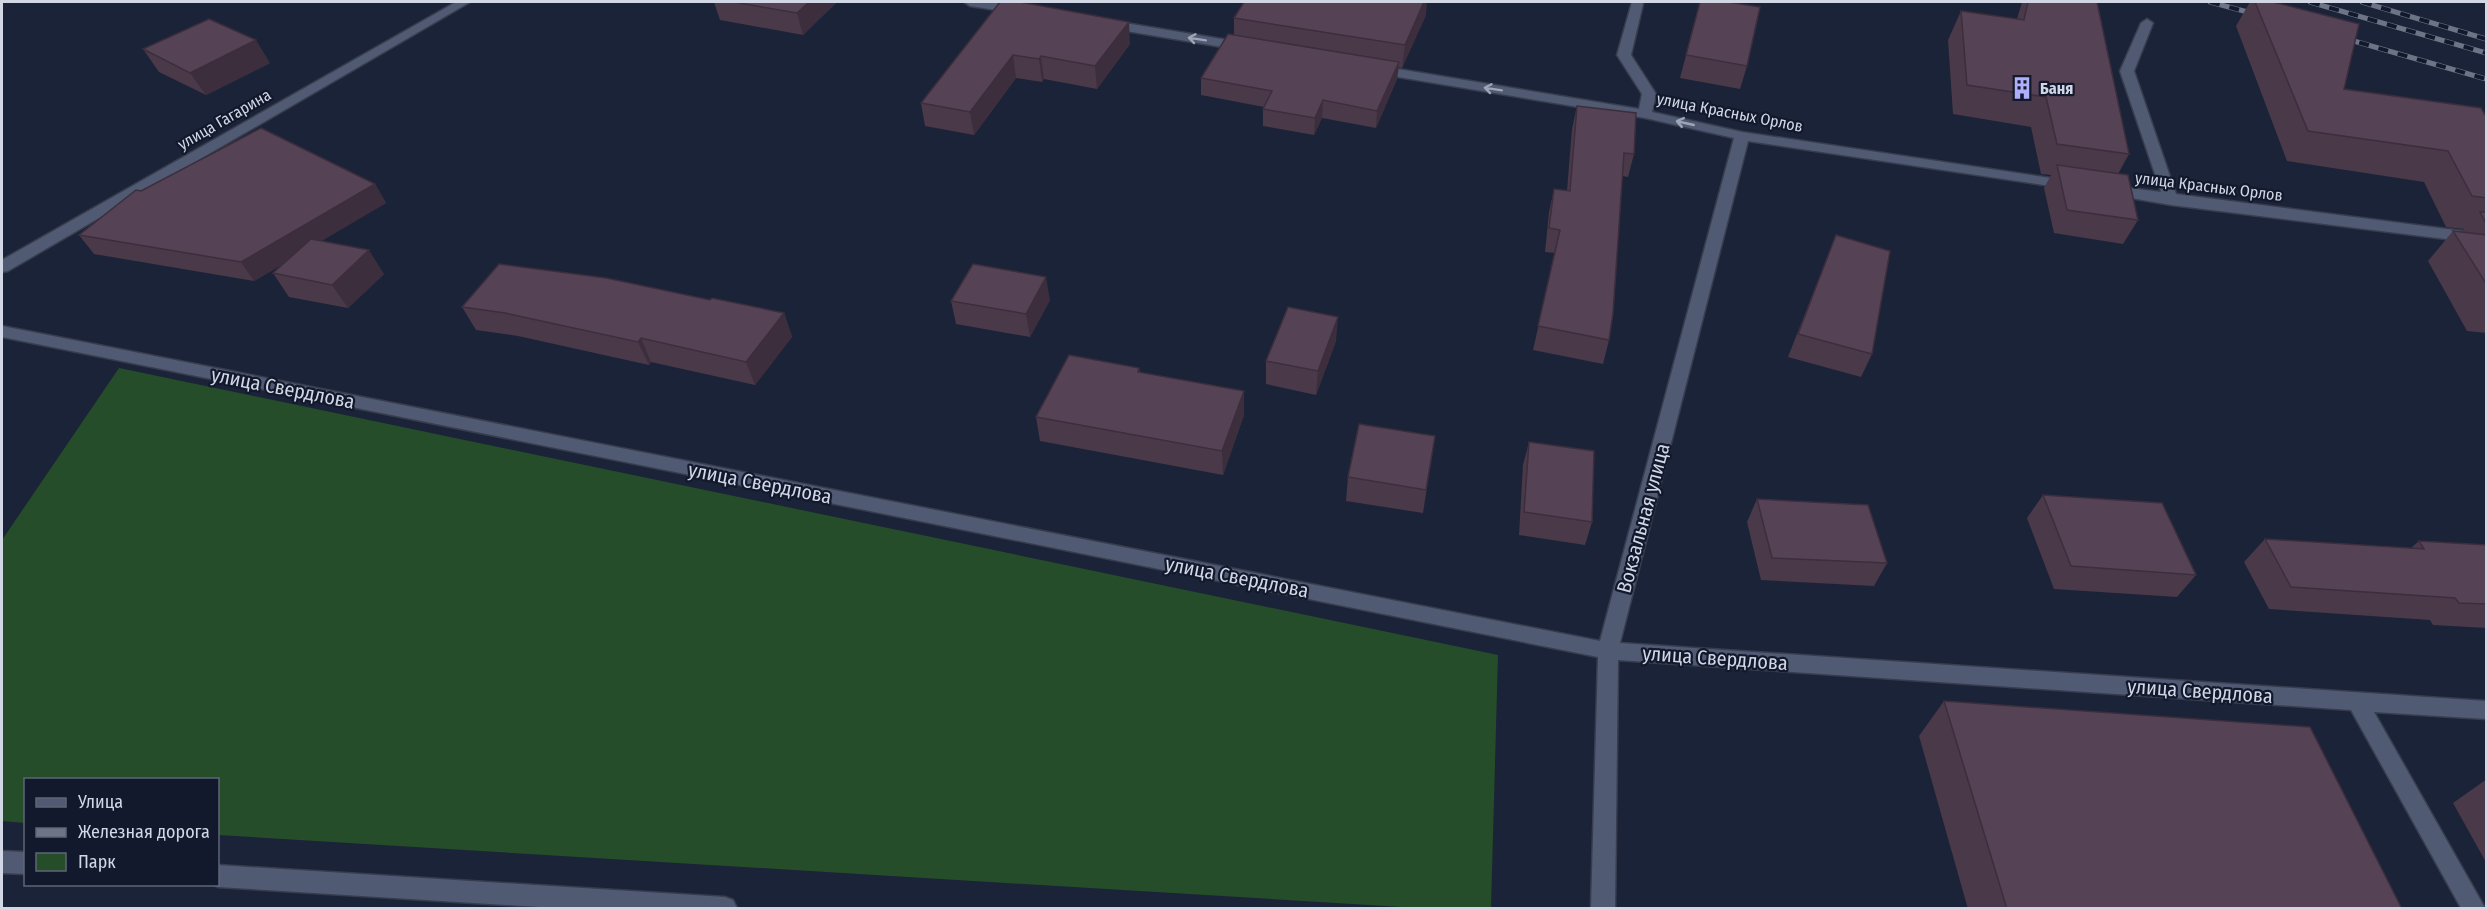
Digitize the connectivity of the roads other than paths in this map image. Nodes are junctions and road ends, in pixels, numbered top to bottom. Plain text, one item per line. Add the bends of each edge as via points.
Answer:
1 (464, 2) edge
2 (970, 2) edge
3 (1637, 4) dead end
4 (1040, 13) edge
5 (1098, 23) edge
6 (2146, 23) dead end
7 (1261, 50) edge
8 (1366, 67) edge
9 (1645, 114) junction
10 (1742, 136) junction
11 (2171, 200) junction
12 (2487, 239) edge
13 (2, 267) edge
14 (2, 332) edge
15 (1608, 651) junction
16 (2358, 702) junction
17 (2487, 710) edge
18 (2, 862) edge
19 (24, 863) edge
20 (219, 876) edge
21 (725, 909) edge
22 (1602, 909) edge
23 (2473, 909) edge

1 - 13 street, улица Гагарина
2 - 4 street
3 - 9 street via 1624,55 1649,94
7 -> 5 street
6 - 11 street via 2127,71
9 -> 8 street, улица Красных Орлов
10 -> 9 street, улица Красных Орлов
10 - 11 street, улица Красных Орлов
10 - 15 street, Вокзальная улица
11 - 12 street, улица Красных Орлов
14 - 15 street, улица Свердлова
15 - 16 street, улица Свердлова
15 - 22 street, Вокзальная улица
16 - 17 street, улица Свердлова
16 - 23 street
18 - 19 street
20 - 21 street

